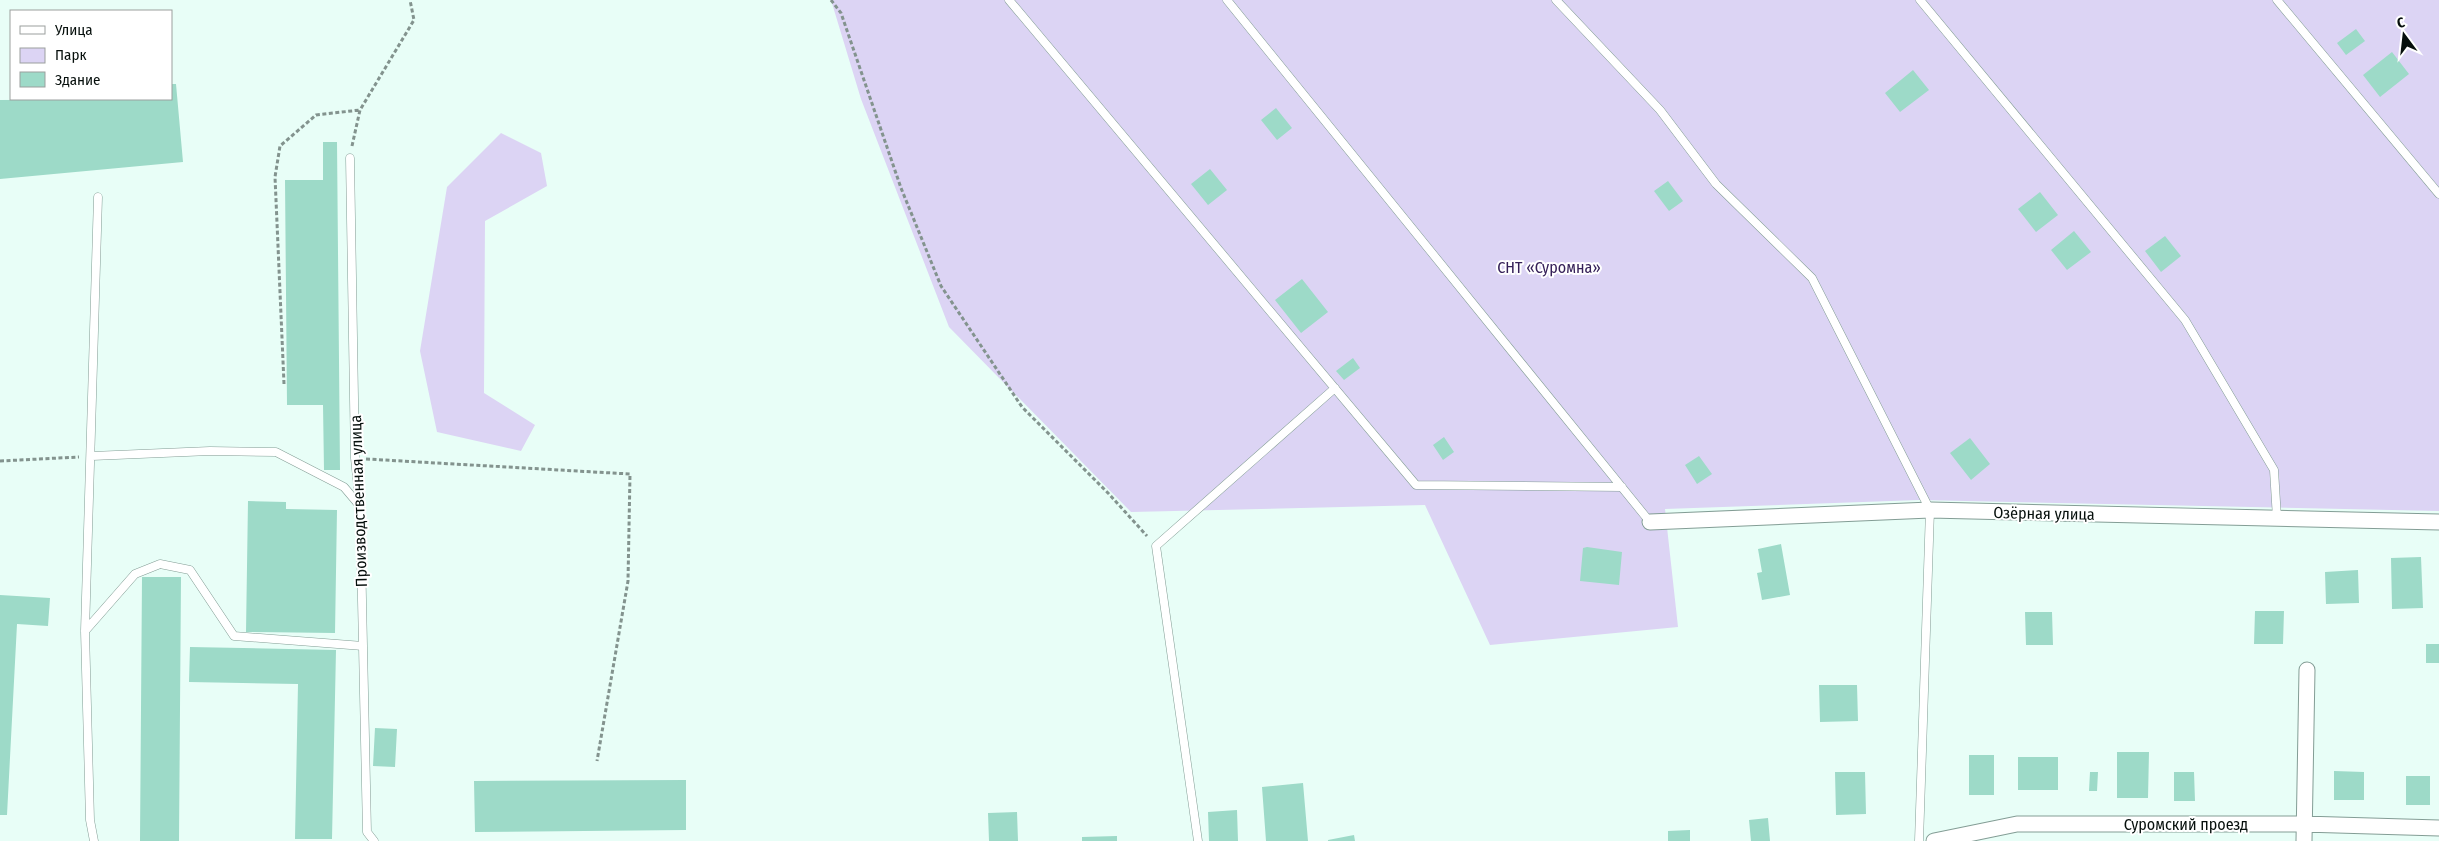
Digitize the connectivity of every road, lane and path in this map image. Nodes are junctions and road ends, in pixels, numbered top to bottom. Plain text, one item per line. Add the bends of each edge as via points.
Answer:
1 (410, 0) edge
2 (831, 0) edge
3 (1009, 0) edge
4 (1227, 0) edge
5 (1556, 0) edge
6 (1920, 0) edge
7 (2277, 0) edge
8 (360, 110) junction
9 (350, 158) joint
10 (2439, 194) edge
11 (98, 197) dead end
12 (284, 384) dead end
13 (1335, 388) junction
14 (92, 456) junction
15 (355, 458) junction
16 (0, 461) edge
17 (1622, 487) junction
18 (360, 507) junction
19 (1930, 510) junction
20 (2277, 518) junction
21 (1650, 522) joint
22 (2439, 522) edge
23 (1156, 546) junction
24 (85, 631) junction
25 (363, 646) junction
26 (2307, 670) dead end
27 (597, 762) dead end
28 (2303, 824) junction
29 (2439, 828) edge
30 (94, 841) edge
31 (374, 841) edge
32 (1198, 841) edge
33 (1919, 841) edge
34 (1934, 841) edge
35 (2304, 841) edge

1 - 8 path via 414,20
2 - 23 path via 841,13 901,188 941,286 1022,407
3 - 13 lane
4 - 17 lane
5 - 19 lane via 1660,110 1716,184 1812,278
6 - 20 lane via 2185,320 2274,470
7 - 10 lane
8 - 9 path
8 - 12 path via 316,114 280,146 276,177
9 - 15 lane, Производственная улица
11 - 14 lane
13 - 17 lane via 1416,485
13 - 23 lane
14 - 16 path
14 - 18 lane via 276,452 344,487
14 - 24 lane
15 - 18 lane, Производственная улица
15 - 27 path via 630,474 628,580
17 - 21 lane
18 - 25 lane, Производственная улица
19 - 20 street, Озёрная улица
19 - 21 street, Озёрная улица
19 - 33 lane
20 - 22 street, Озёрная улица
23 - 32 lane
24 - 25 lane via 135,574 160,564 190,570 234,636
24 - 30 lane via 90,820
25 - 31 lane, Производственная улица via 368,832
26 - 28 street
28 - 29 street, Суромский проезд
28 - 34 street, Суромский проезд via 2017,824
28 - 35 street

